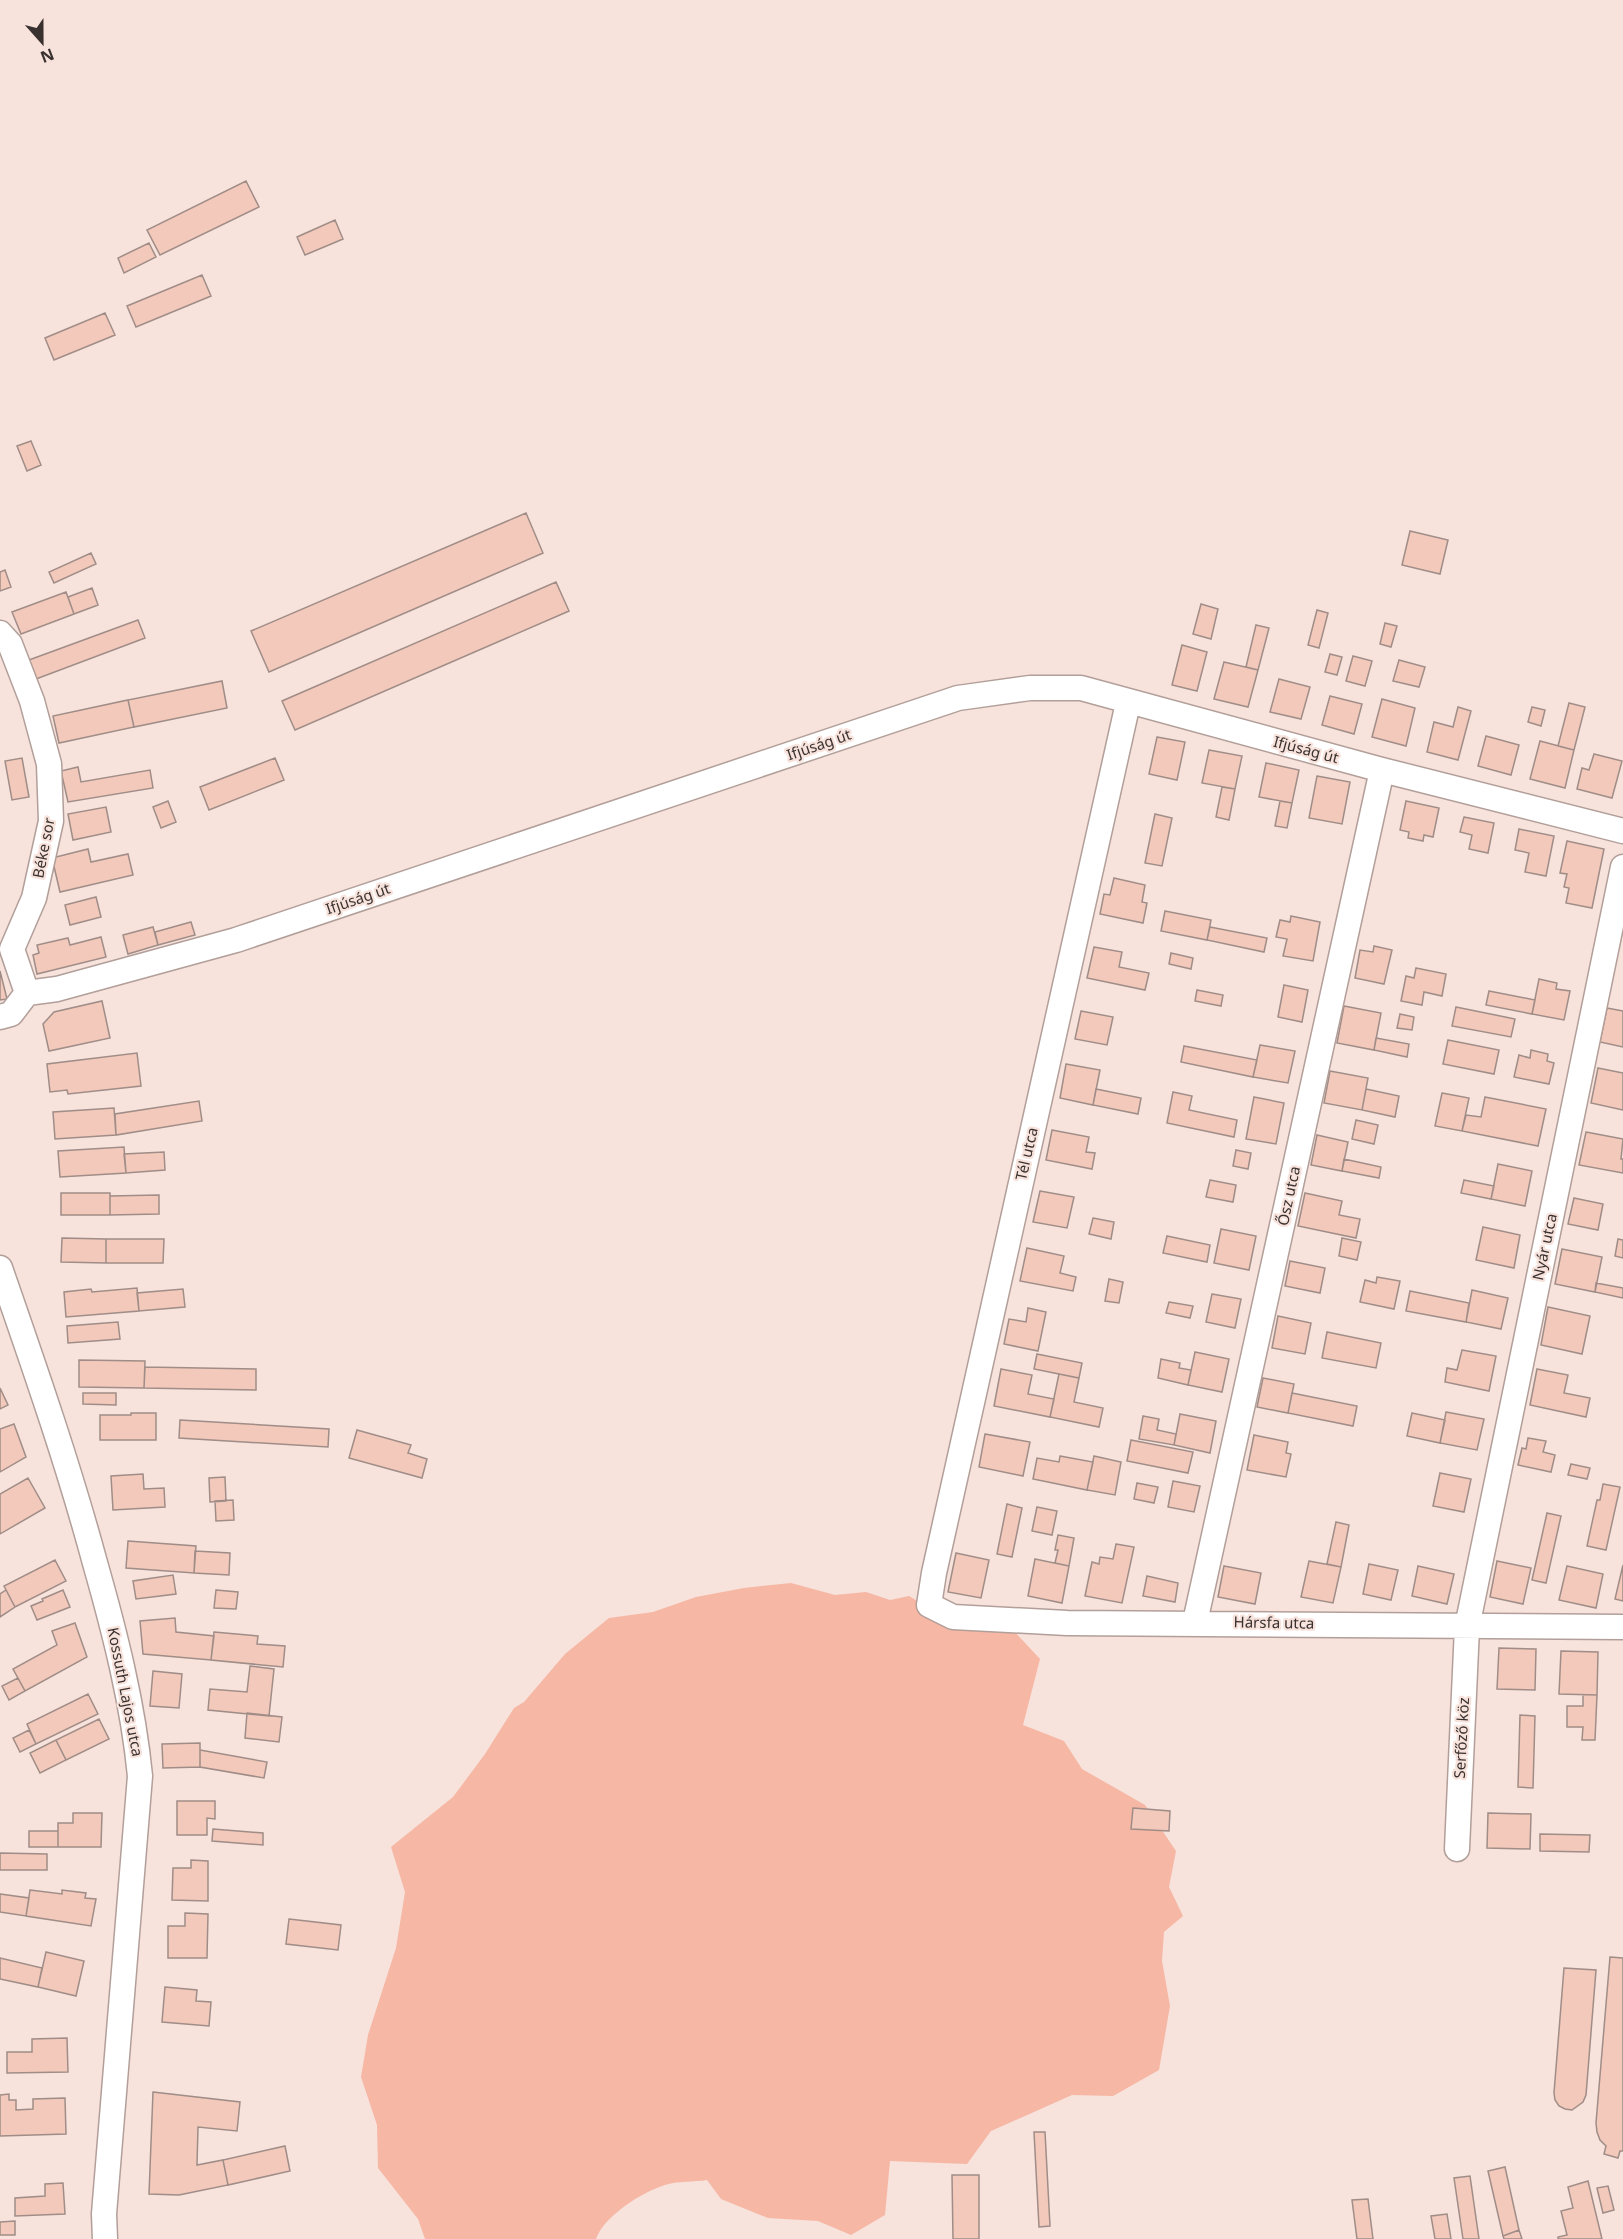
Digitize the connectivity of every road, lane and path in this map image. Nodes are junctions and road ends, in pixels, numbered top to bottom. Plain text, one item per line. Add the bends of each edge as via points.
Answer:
1 (0, 633) edge
2 (1128, 703) junction
3 (1382, 770) junction
4 (1623, 831) edge
5 (1623, 867) edge
6 (27, 993) junction
7 (0, 1017) edge
8 (0, 1268) edge
9 (929, 1605) joint
10 (1196, 1622) junction
11 (1467, 1627) junction
12 (1623, 1627) edge
13 (1457, 1849) dead end
14 (105, 2239) edge

1 - 6 street, Béke sor via 10,644 32,701 49,764 51,821 34,898 12,949
2 - 3 street, Ifjúság út
2 - 6 street, Ifjúság út via 1080,688 1030,688 958,698 236,940 57,989
2 - 9 street, Tél utca
3 - 4 street, Ifjúság út
3 - 10 street, Ősz utca
5 - 11 street, Nyár utca
6 - 7 street via 10,1014
8 - 14 street, Kossuth Lajos utca via 74,1485 127,1687 137,1743 140,1776
9 - 10 street, Hársfa utca via 953,1617 1067,1623
10 - 11 street, Hársfa utca
11 - 12 street, Hársfa utca
11 - 13 street, Serfőző köz

